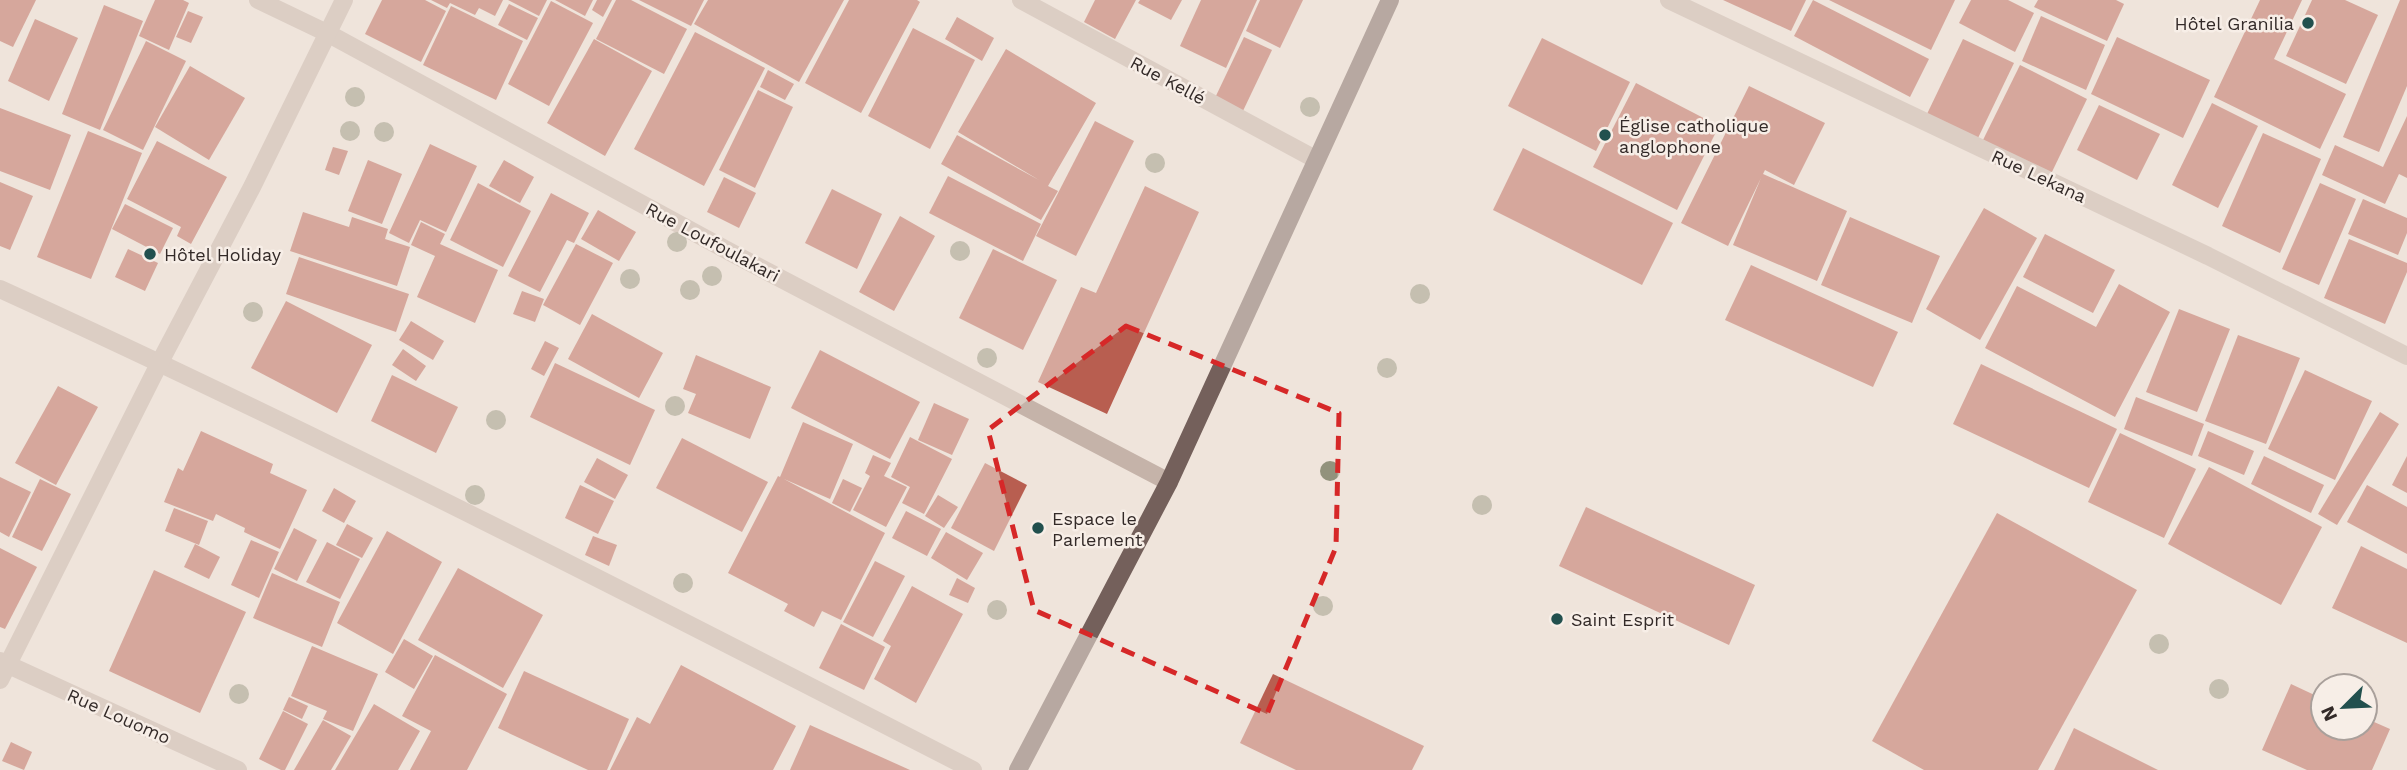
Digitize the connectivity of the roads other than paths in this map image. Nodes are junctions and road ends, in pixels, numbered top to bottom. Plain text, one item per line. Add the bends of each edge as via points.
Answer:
1 (258, 0) edge
2 (344, 0) edge
3 (1021, 0) edge
4 (1390, 0) edge
5 (1669, 0) edge
6 (329, 34) junction
7 (1315, 159) junction
8 (0, 289) edge
9 (2407, 356) edge
10 (160, 362) junction
11 (1169, 482) junction
12 (3, 669) edge
13 (238, 770) edge
14 (974, 770) edge
15 (1018, 770) edge

1 - 6 street, Rue Loufoulakari
2 - 6 street
3 - 7 street, Rue Kellé
4 - 7 main road
5 - 9 street, Rue Lekana via 2208,256
6 - 10 street
6 - 11 street, Rue Loufoulakari via 732,253
7 - 11 main road
8 - 10 street
10 - 12 street
10 - 14 street
11 - 15 main road
12 - 13 street, Rue Louomo

